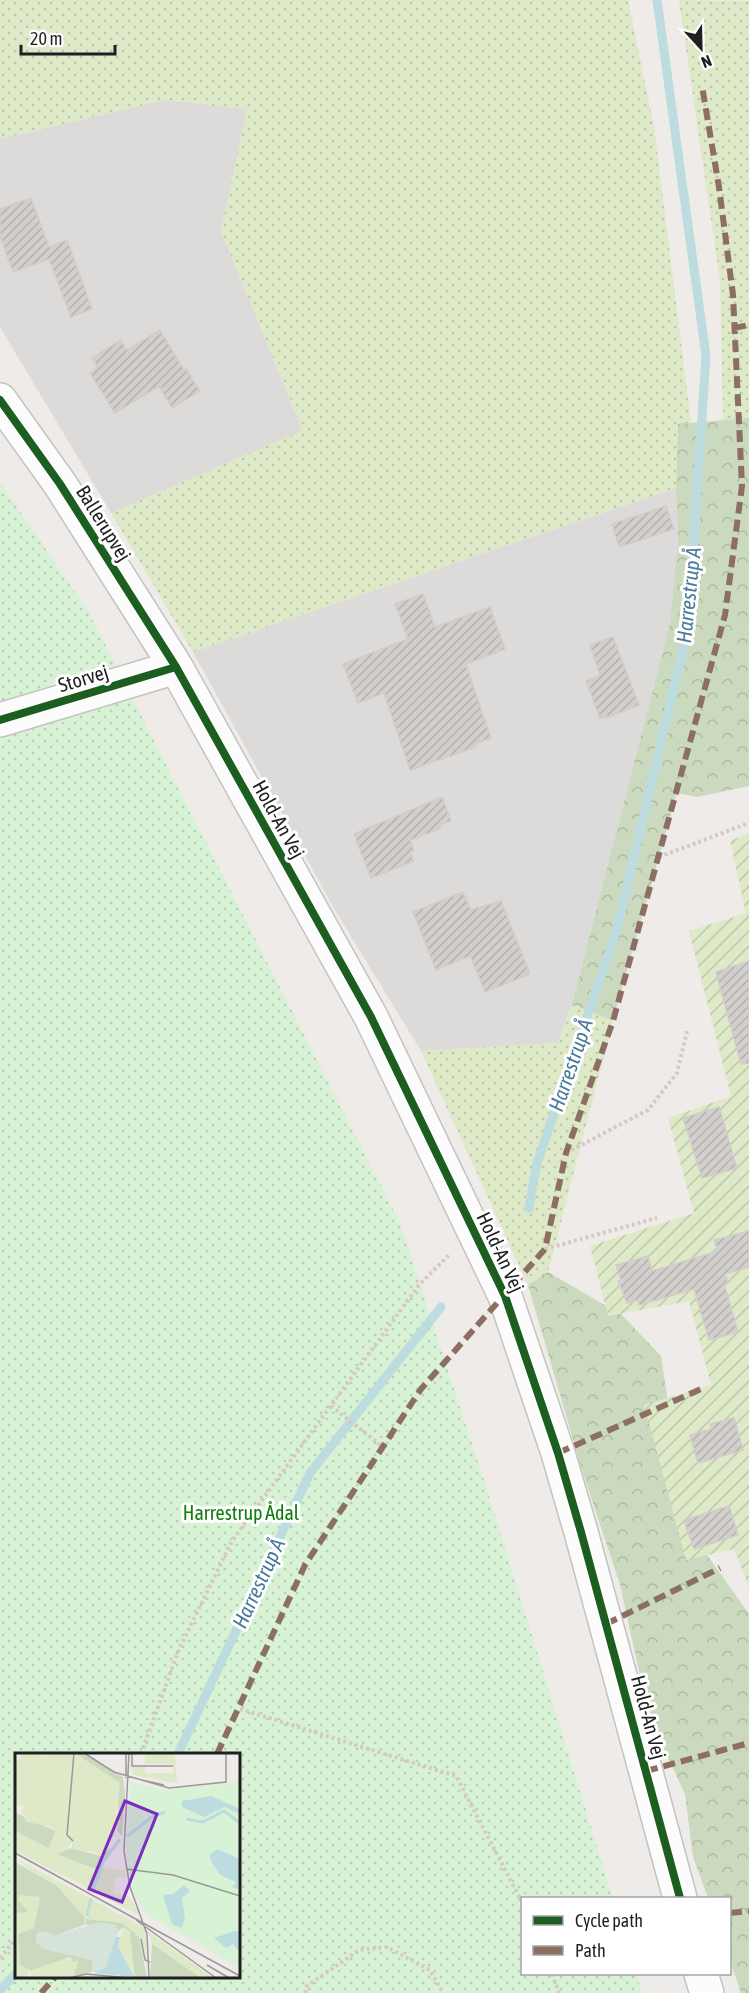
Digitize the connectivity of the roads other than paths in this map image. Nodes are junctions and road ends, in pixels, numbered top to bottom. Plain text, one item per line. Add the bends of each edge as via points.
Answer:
1 (0, 400) edge
2 (176, 667) junction
3 (0, 720) edge
4 (679, 1897) edge
5 (701, 1975) edge
6 (707, 1993) edge

1 - 2 street, Ballerupvej via 60,484
2 - 3 street, Storvej
2 - 4 street, Hold-An Vej via 371,1017 505,1296 581,1532
5 - 6 street

